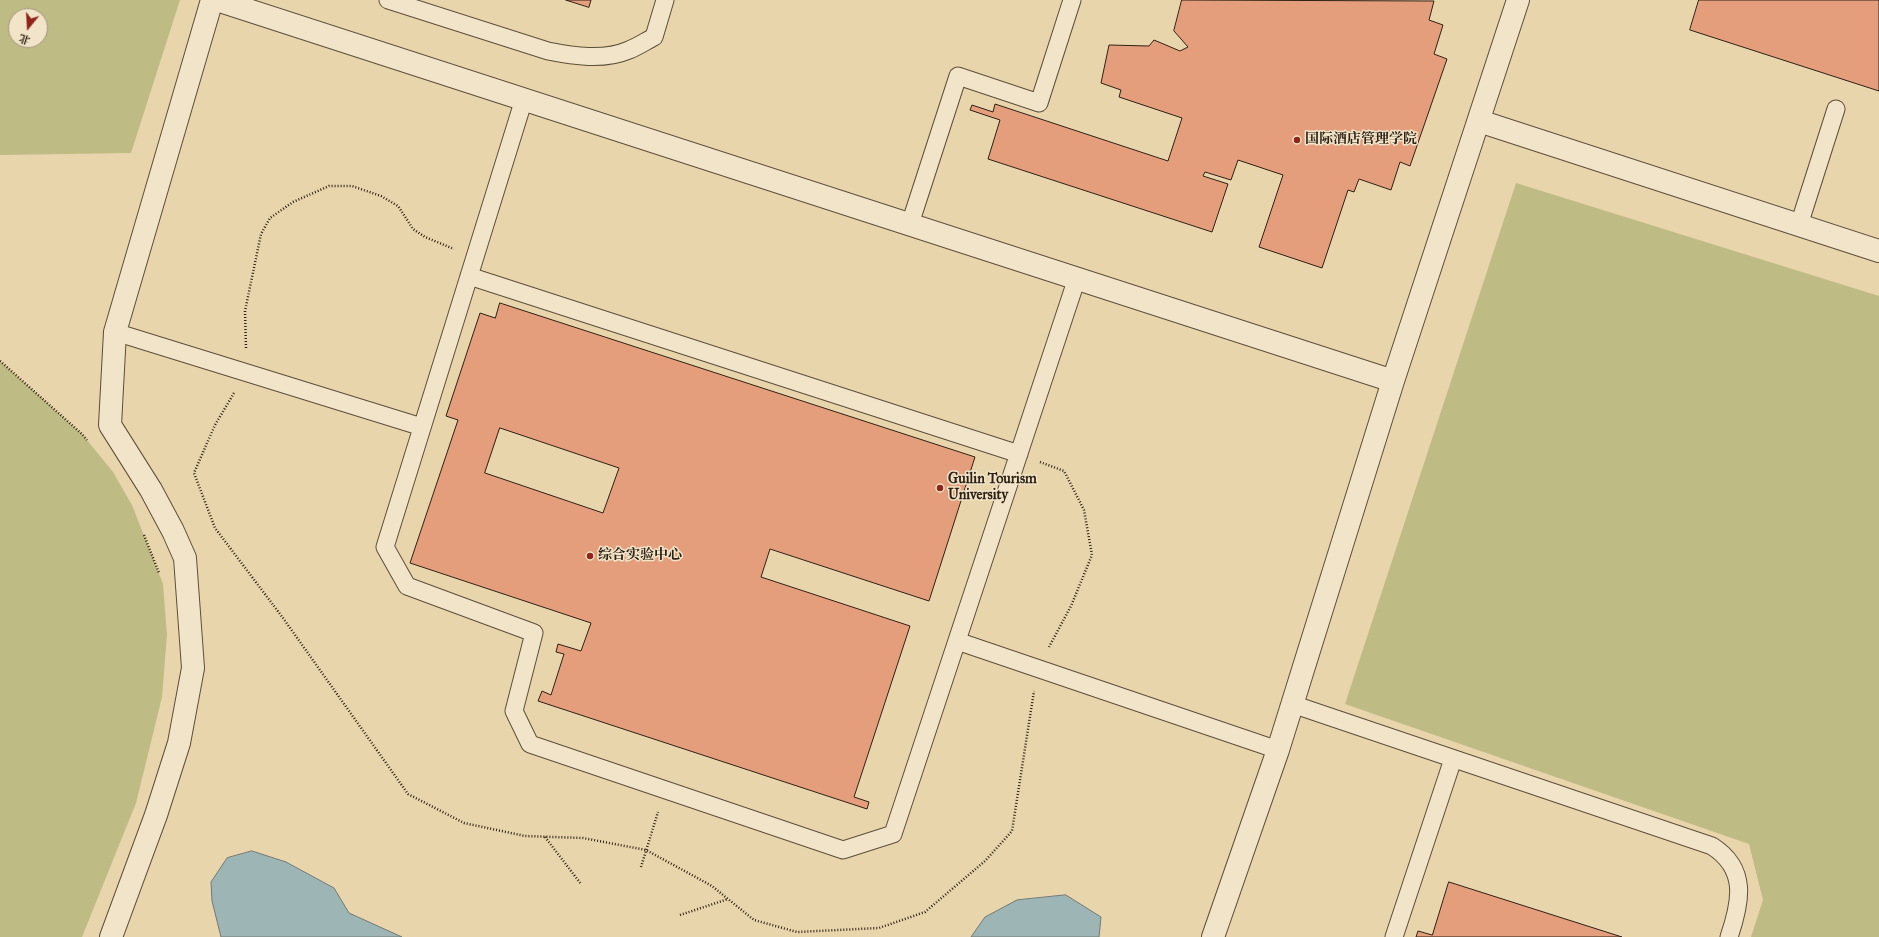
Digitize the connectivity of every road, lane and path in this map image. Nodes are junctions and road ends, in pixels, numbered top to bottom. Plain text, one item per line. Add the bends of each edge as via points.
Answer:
1 (212, 0) edge
2 (217, 0) edge
3 (388, 0) edge
4 (665, 0) edge
5 (1072, 0) edge
6 (1518, 0) edge
7 (524, 99) junction
8 (1836, 109) dead end
9 (1479, 121) junction
10 (910, 224) junction
11 (1799, 225) junction
12 (1879, 251) edge
13 (475, 258) junction
14 (470, 276) junction
15 (1076, 278) junction
16 (115, 332) junction
17 (0, 361) edge
18 (241, 371) junction
19 (1393, 380) junction
20 (422, 427) junction
21 (91, 445) dead end
22 (1018, 454) junction
23 (143, 534) dead end
24 (160, 577) dead end
25 (957, 641) junction
26 (1040, 670) junction
27 (1292, 704) junction
28 (1278, 750) junction
29 (1453, 759) junction
30 (664, 790) junction
31 (545, 837) junction
32 (646, 850) junction
33 (641, 867) dead end
34 (581, 884) dead end
35 (728, 899) junction
36 (680, 915) dead end
37 (111, 937) edge
38 (1213, 937) edge
39 (1394, 937) edge
40 (1730, 937) edge

1 - 16 street
2 - 7 street
3 - 4 lane via 574,57 628,51 654,37
5 - 10 lane via 1039,103 958,76
6 - 9 street
7 - 10 street
7 - 13 lane
8 - 11 lane
9 - 11 street
9 - 19 street
10 - 15 street
11 - 12 street
13 - 14 lane
13 - 18 path via 425,237 413,229 398,206 381,196 352,186 329,186 293,202 270,218 261,234 245,311 246,357
14 - 20 lane
14 - 22 lane via 751,363
15 - 19 street
15 - 22 lane
16 - 18 lane
16 - 37 street via 110,424 151,490 185,558 193,668 179,743 156,815
17 - 21 path
18 - 20 lane
18 - 31 path via 233,397 214,425 194,473 215,528 283,618 408,794 464,823 525,836
19 - 27 street
20 - 30 lane via 385,547 407,586 534,632 514,711 530,744
22 - 25 lane
22 - 26 path via 1064,471 1084,510 1092,555
23 - 24 path
25 - 26 lane
25 - 30 lane via 893,834 843,850
26 - 28 lane
26 - 35 path via 1036,678 1012,831 984,861 925,912 879,928 797,932 754,920
27 - 28 street
27 - 29 lane
28 - 38 street
29 - 39 lane
29 - 40 lane via 1712,846 1722,852 1729,858 1734,869 1740,892
30 - 32 path
31 - 32 path via 583,838
31 - 34 path
32 - 33 path
32 - 35 path via 712,886
35 - 36 path

